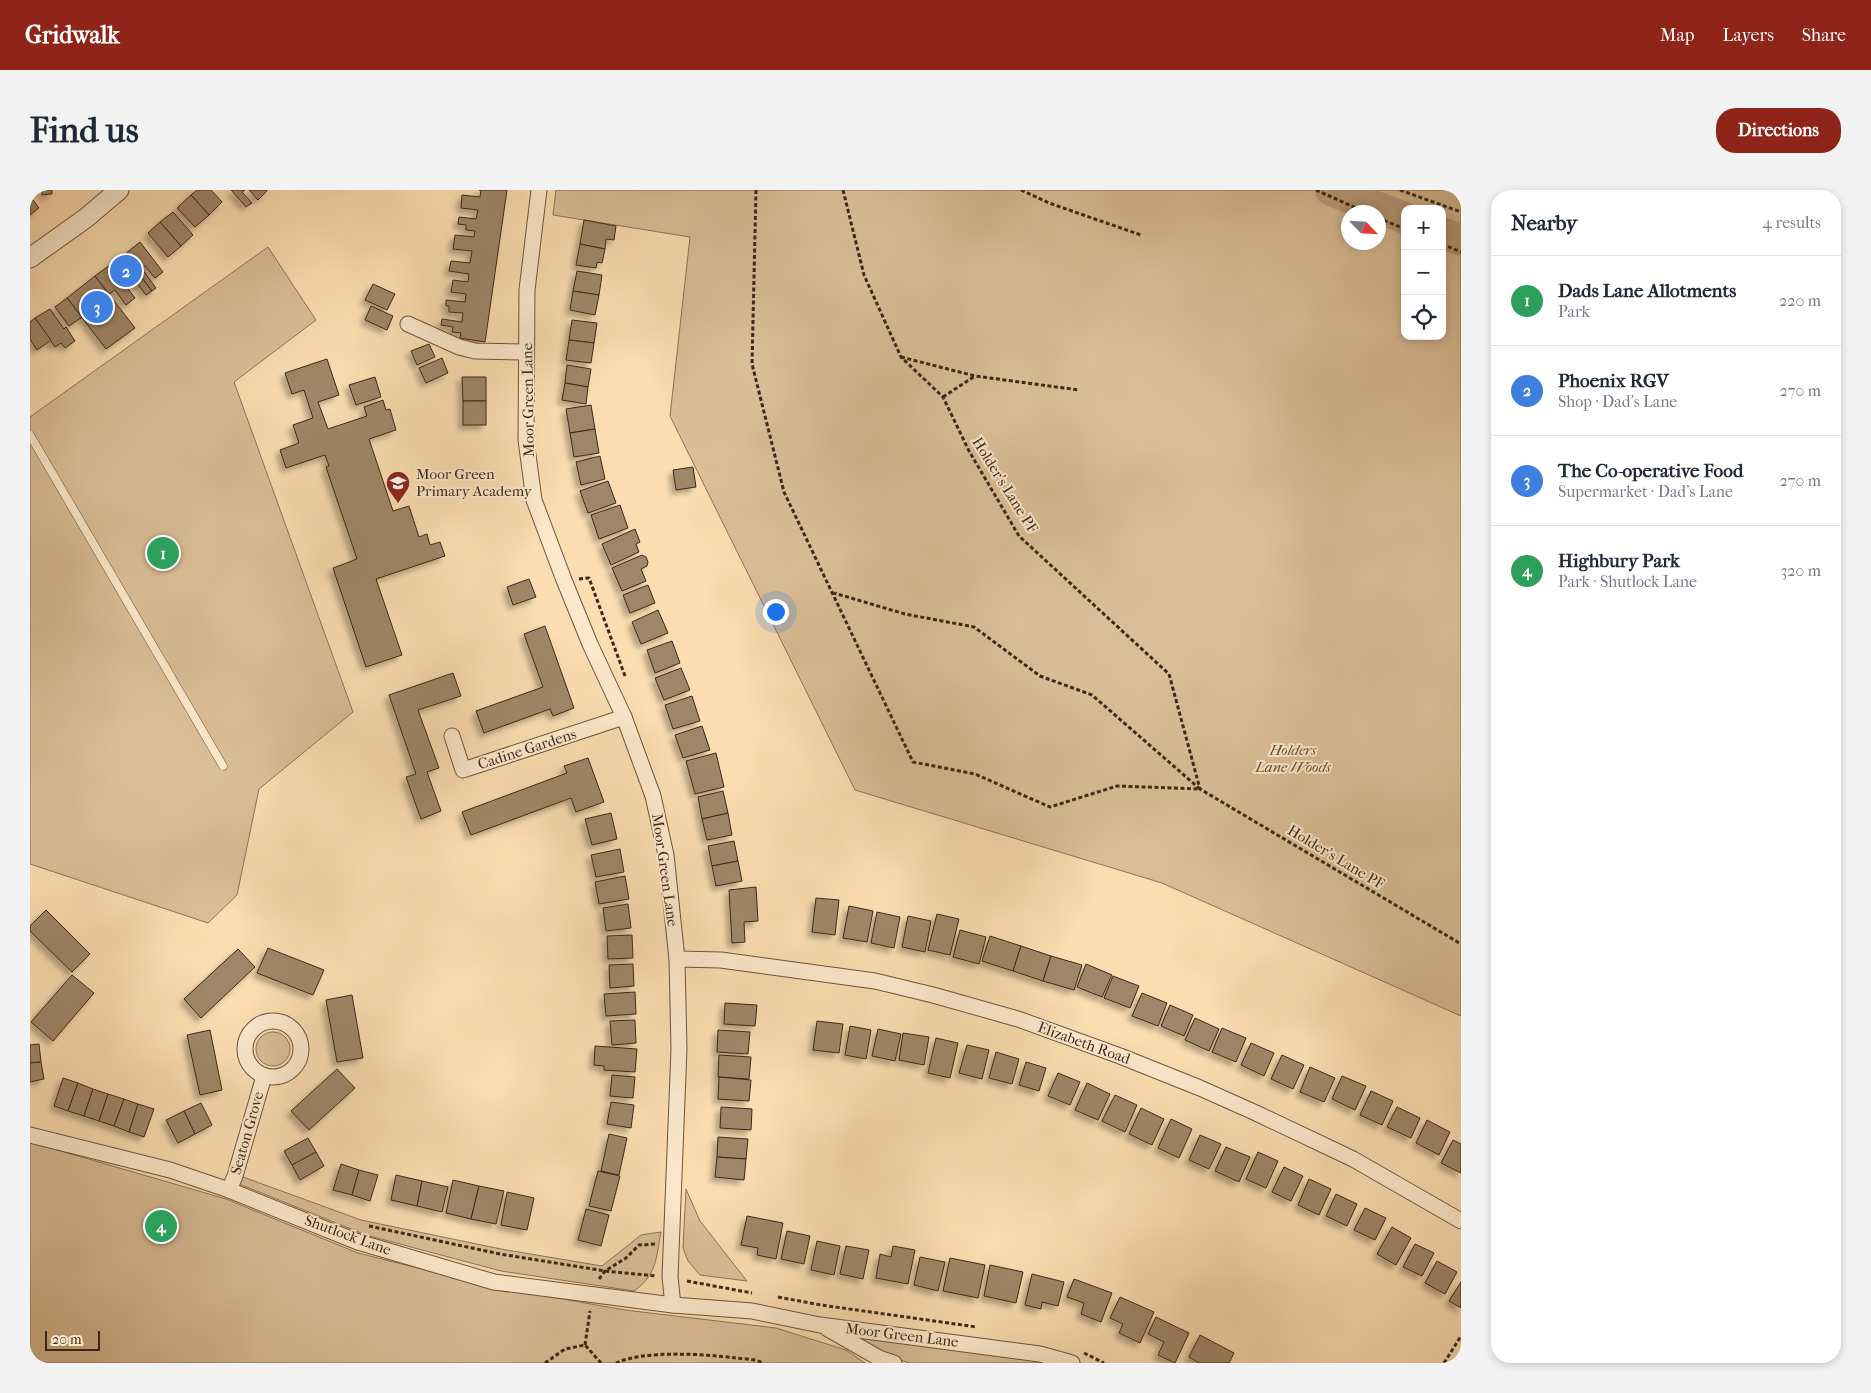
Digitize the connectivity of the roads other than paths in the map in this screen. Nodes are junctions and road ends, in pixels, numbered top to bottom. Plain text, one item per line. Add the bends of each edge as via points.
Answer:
1 (119, 190) edge
2 (539, 190) edge
3 (30, 258) edge
4 (408, 324) dead end
5 (526, 352) junction
6 (30, 435) edge
7 (624, 717) junction
8 (452, 736) dead end
9 (224, 766) dead end
10 (677, 959) junction
11 (264, 1076) dead end
12 (30, 1135) edge
13 (230, 1190) junction
14 (1461, 1221) edge
15 (673, 1305) junction
16 (820, 1325) junction
17 (894, 1363) edge
18 (1072, 1363) edge

1 - 3 street
2 - 5 street, Moor Green Lane via 527,290
4 - 5 street via 459,347
5 - 7 street, Moor Green Lane via 526,440 534,500 590,644
6 - 9 lane
7 - 8 street, Cadine Gardens via 462,770
7 - 10 street, Moor Green Lane via 653,796 666,855
10 - 14 street, Elizabeth Road via 721,960 874,982 1018,1019 1120,1056 1256,1113 1353,1159
10 - 15 street, Moor Green Lane via 679,1049 670,1278
11 - 13 street, Seaton Grove
12 - 13 street, Shutlock Lane via 170,1170
13 - 15 street, Shutlock Lane via 358,1242 494,1282
15 - 16 street, Moor Green Lane via 752,1311
16 - 17 street, Moor Green Lane
16 - 18 street, Moor Green Lane via 1040,1354

